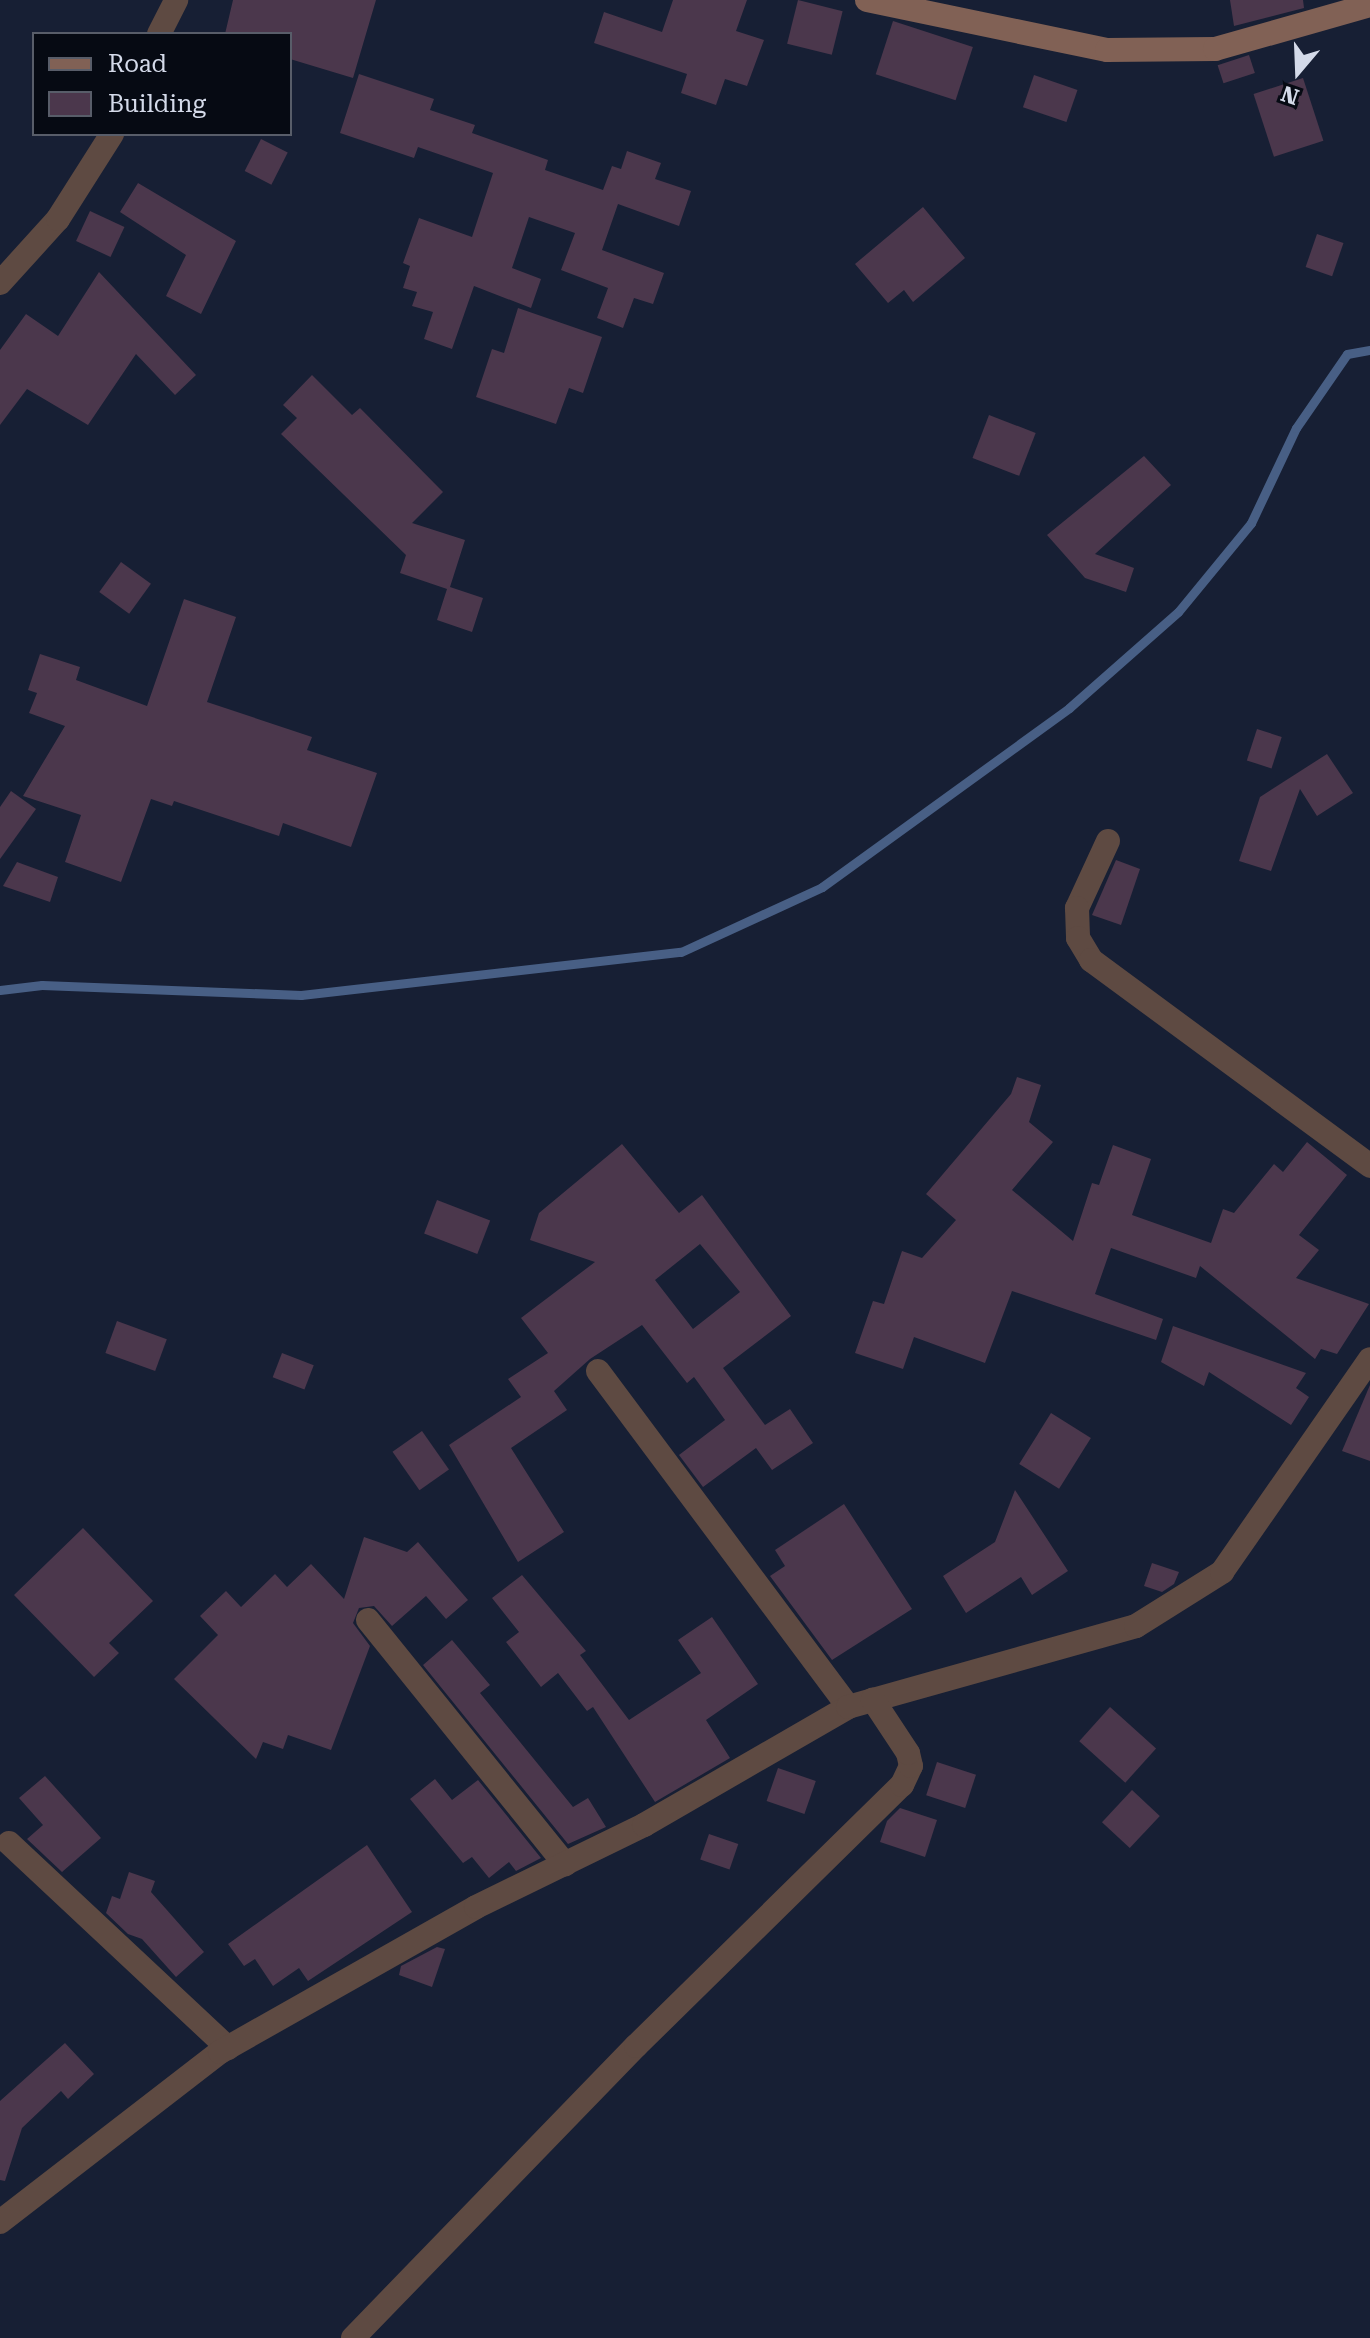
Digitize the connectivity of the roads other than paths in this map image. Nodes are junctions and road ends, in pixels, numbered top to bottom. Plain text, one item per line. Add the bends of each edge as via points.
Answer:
1 (176, 0) edge
2 (867, 0) edge
3 (1370, 5) edge
4 (160, 32) edge
5 (111, 136) edge
6 (0, 283) edge
7 (1108, 841) dead end
8 (1370, 1166) edge
9 (1370, 1359) edge
10 (598, 1371) dead end
11 (368, 1620) dead end
12 (873, 1700) junction
13 (848, 1707) junction
14 (9, 1843) dead end
15 (565, 1864) junction
16 (228, 2048) junction
17 (0, 2222) edge
18 (353, 2338) edge

1 - 4 street
2 - 3 street via 1107,50 1215,49
5 - 6 street via 58,219
7 - 8 street via 1077,908 1078,938 1091,960
9 - 12 street via 1222,1572 1136,1626
10 - 13 street
11 - 15 street
12 - 13 street
12 - 18 street via 908,1753 911,1766 902,1785 625,2056
13 - 15 street via 644,1825
14 - 16 street
15 - 16 street via 476,1907
16 - 17 street

